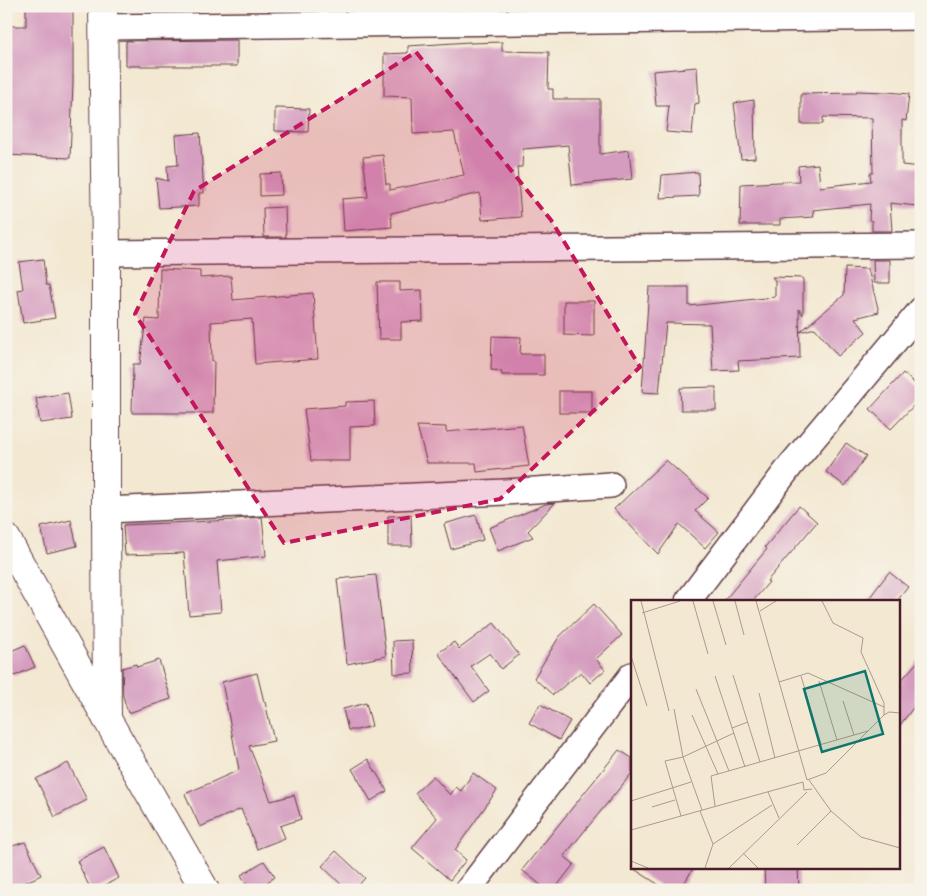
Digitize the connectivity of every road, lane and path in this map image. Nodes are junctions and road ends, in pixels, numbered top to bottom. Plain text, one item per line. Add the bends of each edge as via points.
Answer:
1 (104, 16) edge
2 (921, 17) edge
3 (921, 245) edge
4 (106, 253) junction
5 (921, 310) edge
6 (611, 485) dead end
7 (106, 510) junction
8 (6, 538) edge
9 (689, 600) edge
10 (631, 676) edge
11 (107, 719) junction
12 (205, 890) edge
13 (468, 890) edge

1 - 2 street
1 - 4 street
3 - 4 street
4 - 7 street
5 - 9 street via 791,466
6 - 7 street
7 - 11 street
8 - 11 street
10 - 13 street
11 - 12 street

